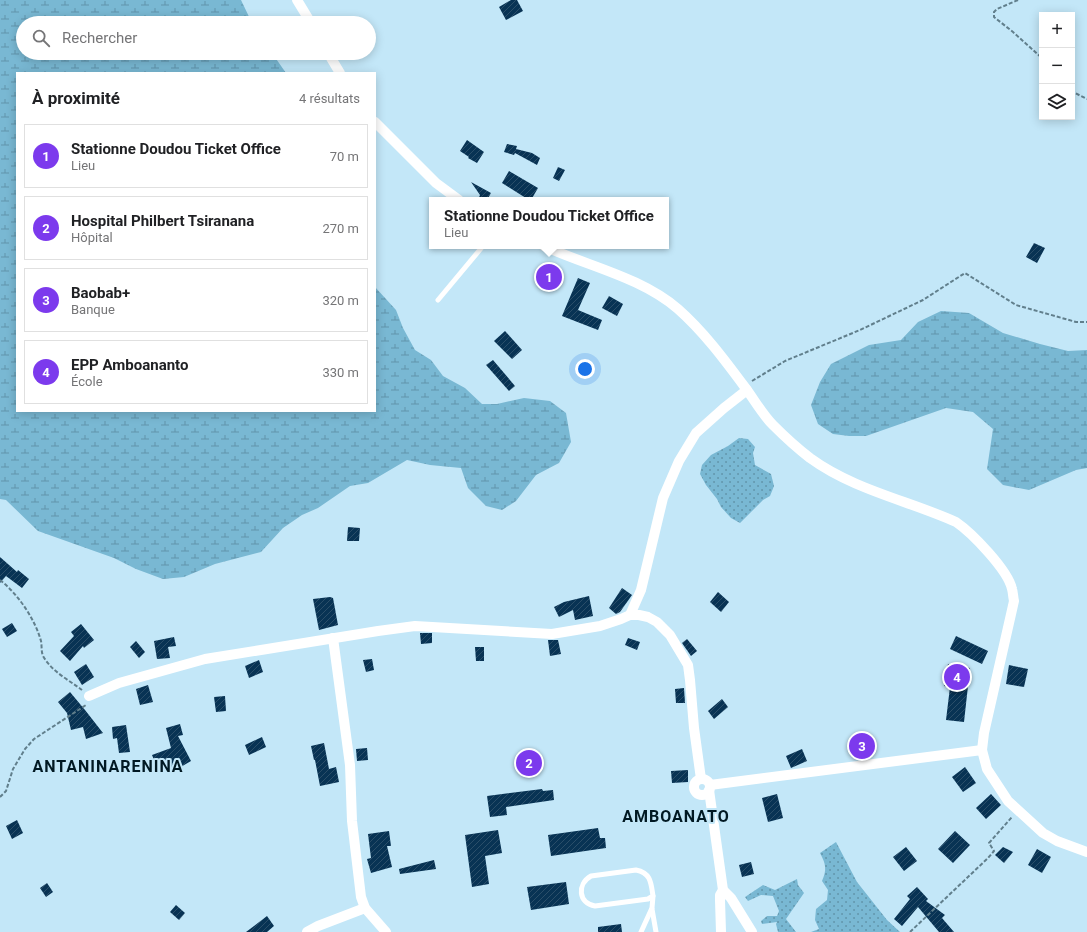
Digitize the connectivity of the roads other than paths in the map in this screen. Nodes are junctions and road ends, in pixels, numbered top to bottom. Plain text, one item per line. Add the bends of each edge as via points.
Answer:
1 (297, 0) edge
2 (307, 16) edge
3 (332, 60) edge
4 (339, 72) edge
5 (376, 123) edge
6 (455, 197) edge
7 (480, 249) edge
8 (550, 249) edge
9 (438, 300) dead end
10 (746, 388) junction
11 (630, 615) junction
12 (334, 638) junction
13 (89, 696) road end
14 (982, 750) junction
15 (701, 779) junction
16 (710, 787) junction
17 (1085, 849) edge
18 (723, 890) junction
19 (653, 896) junction
20 (365, 908) junction
21 (652, 908) junction
22 (307, 932) edge
23 (386, 932) edge
24 (641, 932) edge
25 (656, 932) edge
26 (721, 932) edge
27 (752, 932) edge

1 - 2 street
3 - 4 street
5 - 6 street via 436,183
7 - 9 lane
8 - 10 street via 632,281 677,308 700,330
10 - 11 street via 696,433 678,461 663,498 649,562
10 - 14 street via 773,425 809,457 845,480 956,522 981,544 1004,574 1012,587 1014,601
11 - 12 street via 600,626 552,634 415,626
11 - 15 street via 648,617 657,622 670,635 688,665
12 - 13 street via 205,659 119,683
12 - 20 street via 350,765 352,821 361,897
14 - 16 street
14 - 17 street via 987,769 1008,801 1043,833 1057,841
15 - 16 street via 706,780
15 - 16 street via 696,781 695,792 700,795 706,794
16 - 18 street
18 - 26 street via 720,895
18 - 27 street via 731,898
19 - 19 lane via 641,900 588,905 582,894 582,885 586,878 592,876 643,871 651,884
19 - 21 lane
20 - 22 street
20 - 23 street
21 - 24 lane
21 - 25 lane

